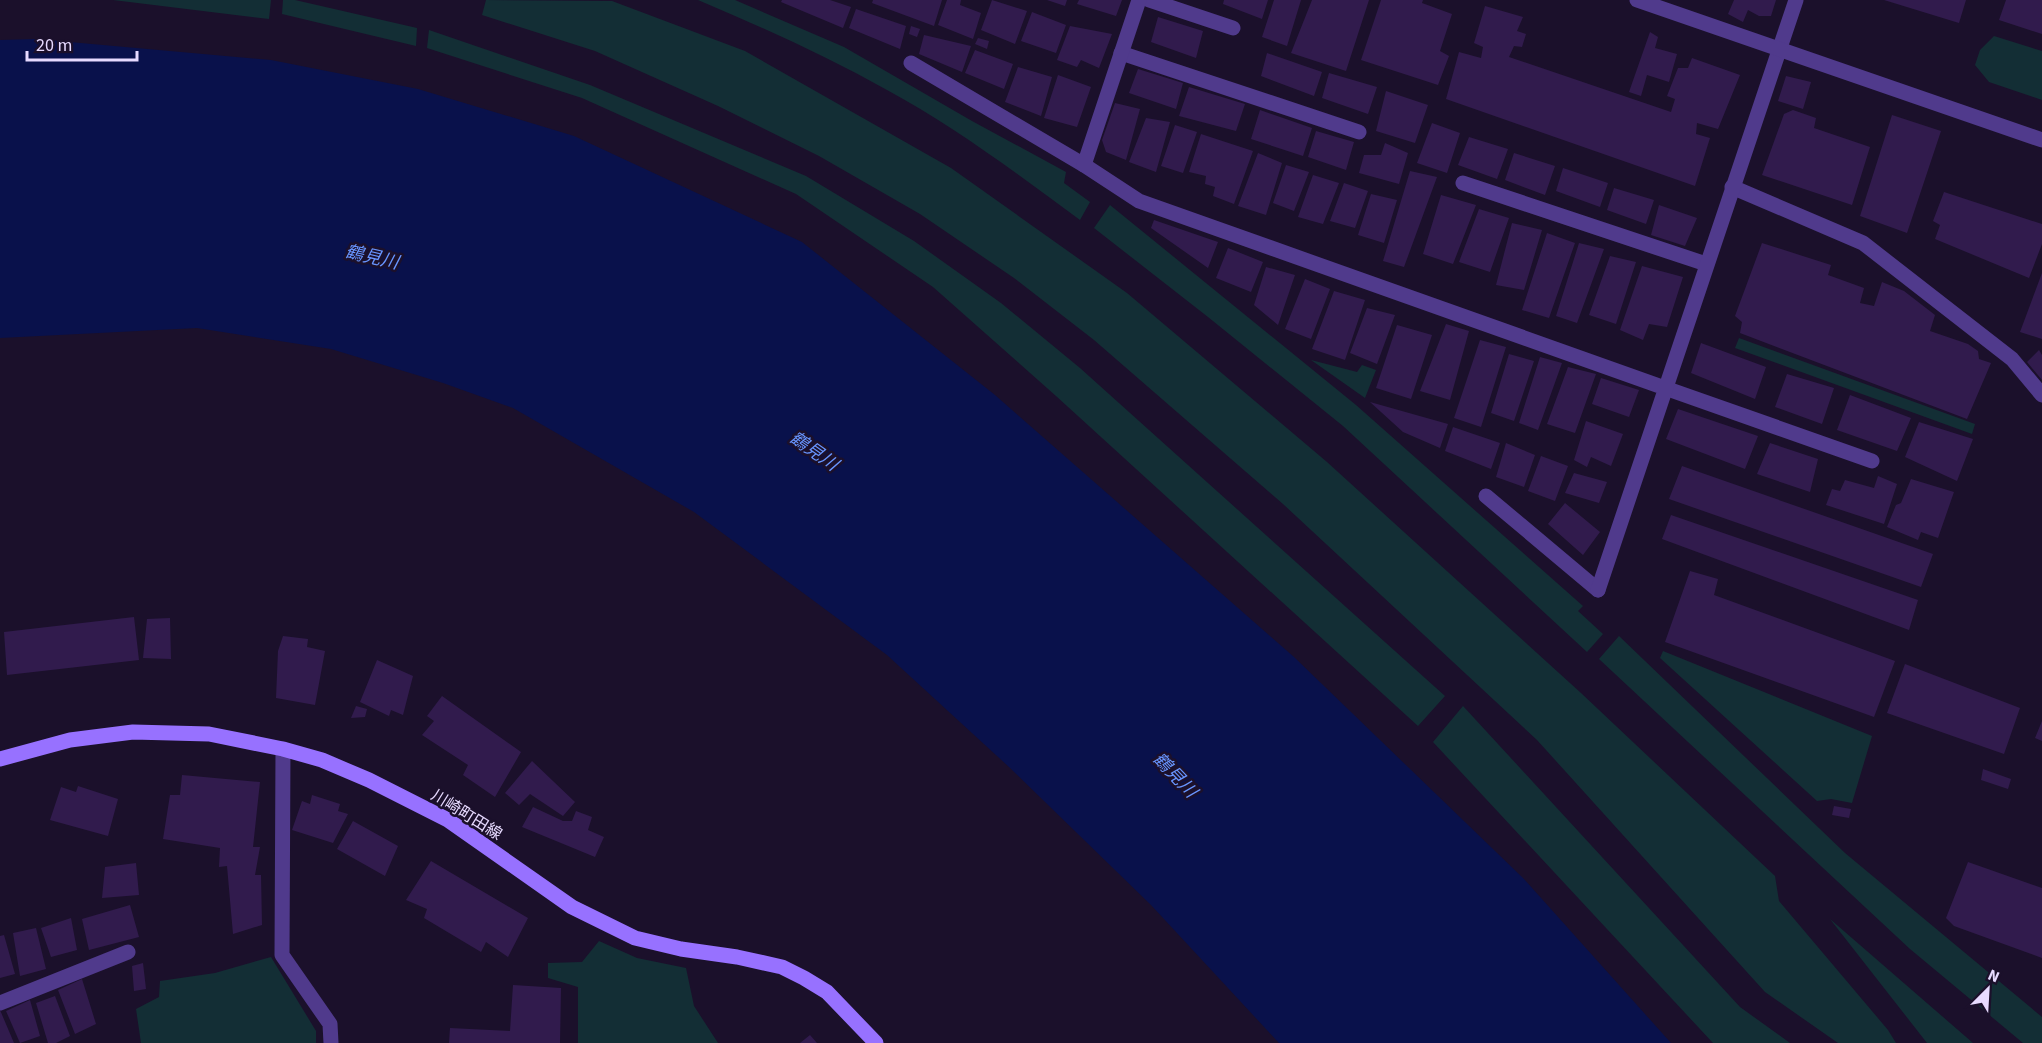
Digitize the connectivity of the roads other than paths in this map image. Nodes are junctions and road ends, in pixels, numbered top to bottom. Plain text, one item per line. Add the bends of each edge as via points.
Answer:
1 (1139, 0) edge
2 (1149, 0) edge
3 (1637, 0) edge
4 (1796, 0) edge
5 (1233, 28) dead end
6 (1779, 49) junction
7 (1121, 53) junction
8 (911, 63) dead end
9 (1359, 132) dead end
10 (2042, 140) edge
11 (1084, 165) junction
12 (1463, 183) dead end
13 (1732, 187) junction
14 (1706, 264) junction
15 (1665, 388) junction
16 (2042, 395) edge
17 (1872, 461) dead end
18 (1486, 496) dead end
19 (283, 749) junction
20 (0, 759) edge
21 (128, 952) dead end
22 (0, 1003) edge
23 (331, 1043) edge
24 (876, 1043) edge

1 - 7 street
2 - 5 street
3 - 6 street
4 - 6 street
6 - 10 street
6 - 13 street
7 - 9 street
7 - 11 street
8 - 11 street
11 - 15 street via 1139,201
12 - 14 street
13 - 14 street
13 - 16 street via 1863,243 2012,359
14 - 15 street
15 - 17 street
15 - 18 street via 1598,590
19 - 20 main road, 川崎町田線 via 209,734 133,732 70,740
19 - 23 street via 282,955 330,1024
19 - 24 main road, 川崎町田線 via 369,780 448,820 572,907 635,938 782,967 826,992
21 - 22 street

